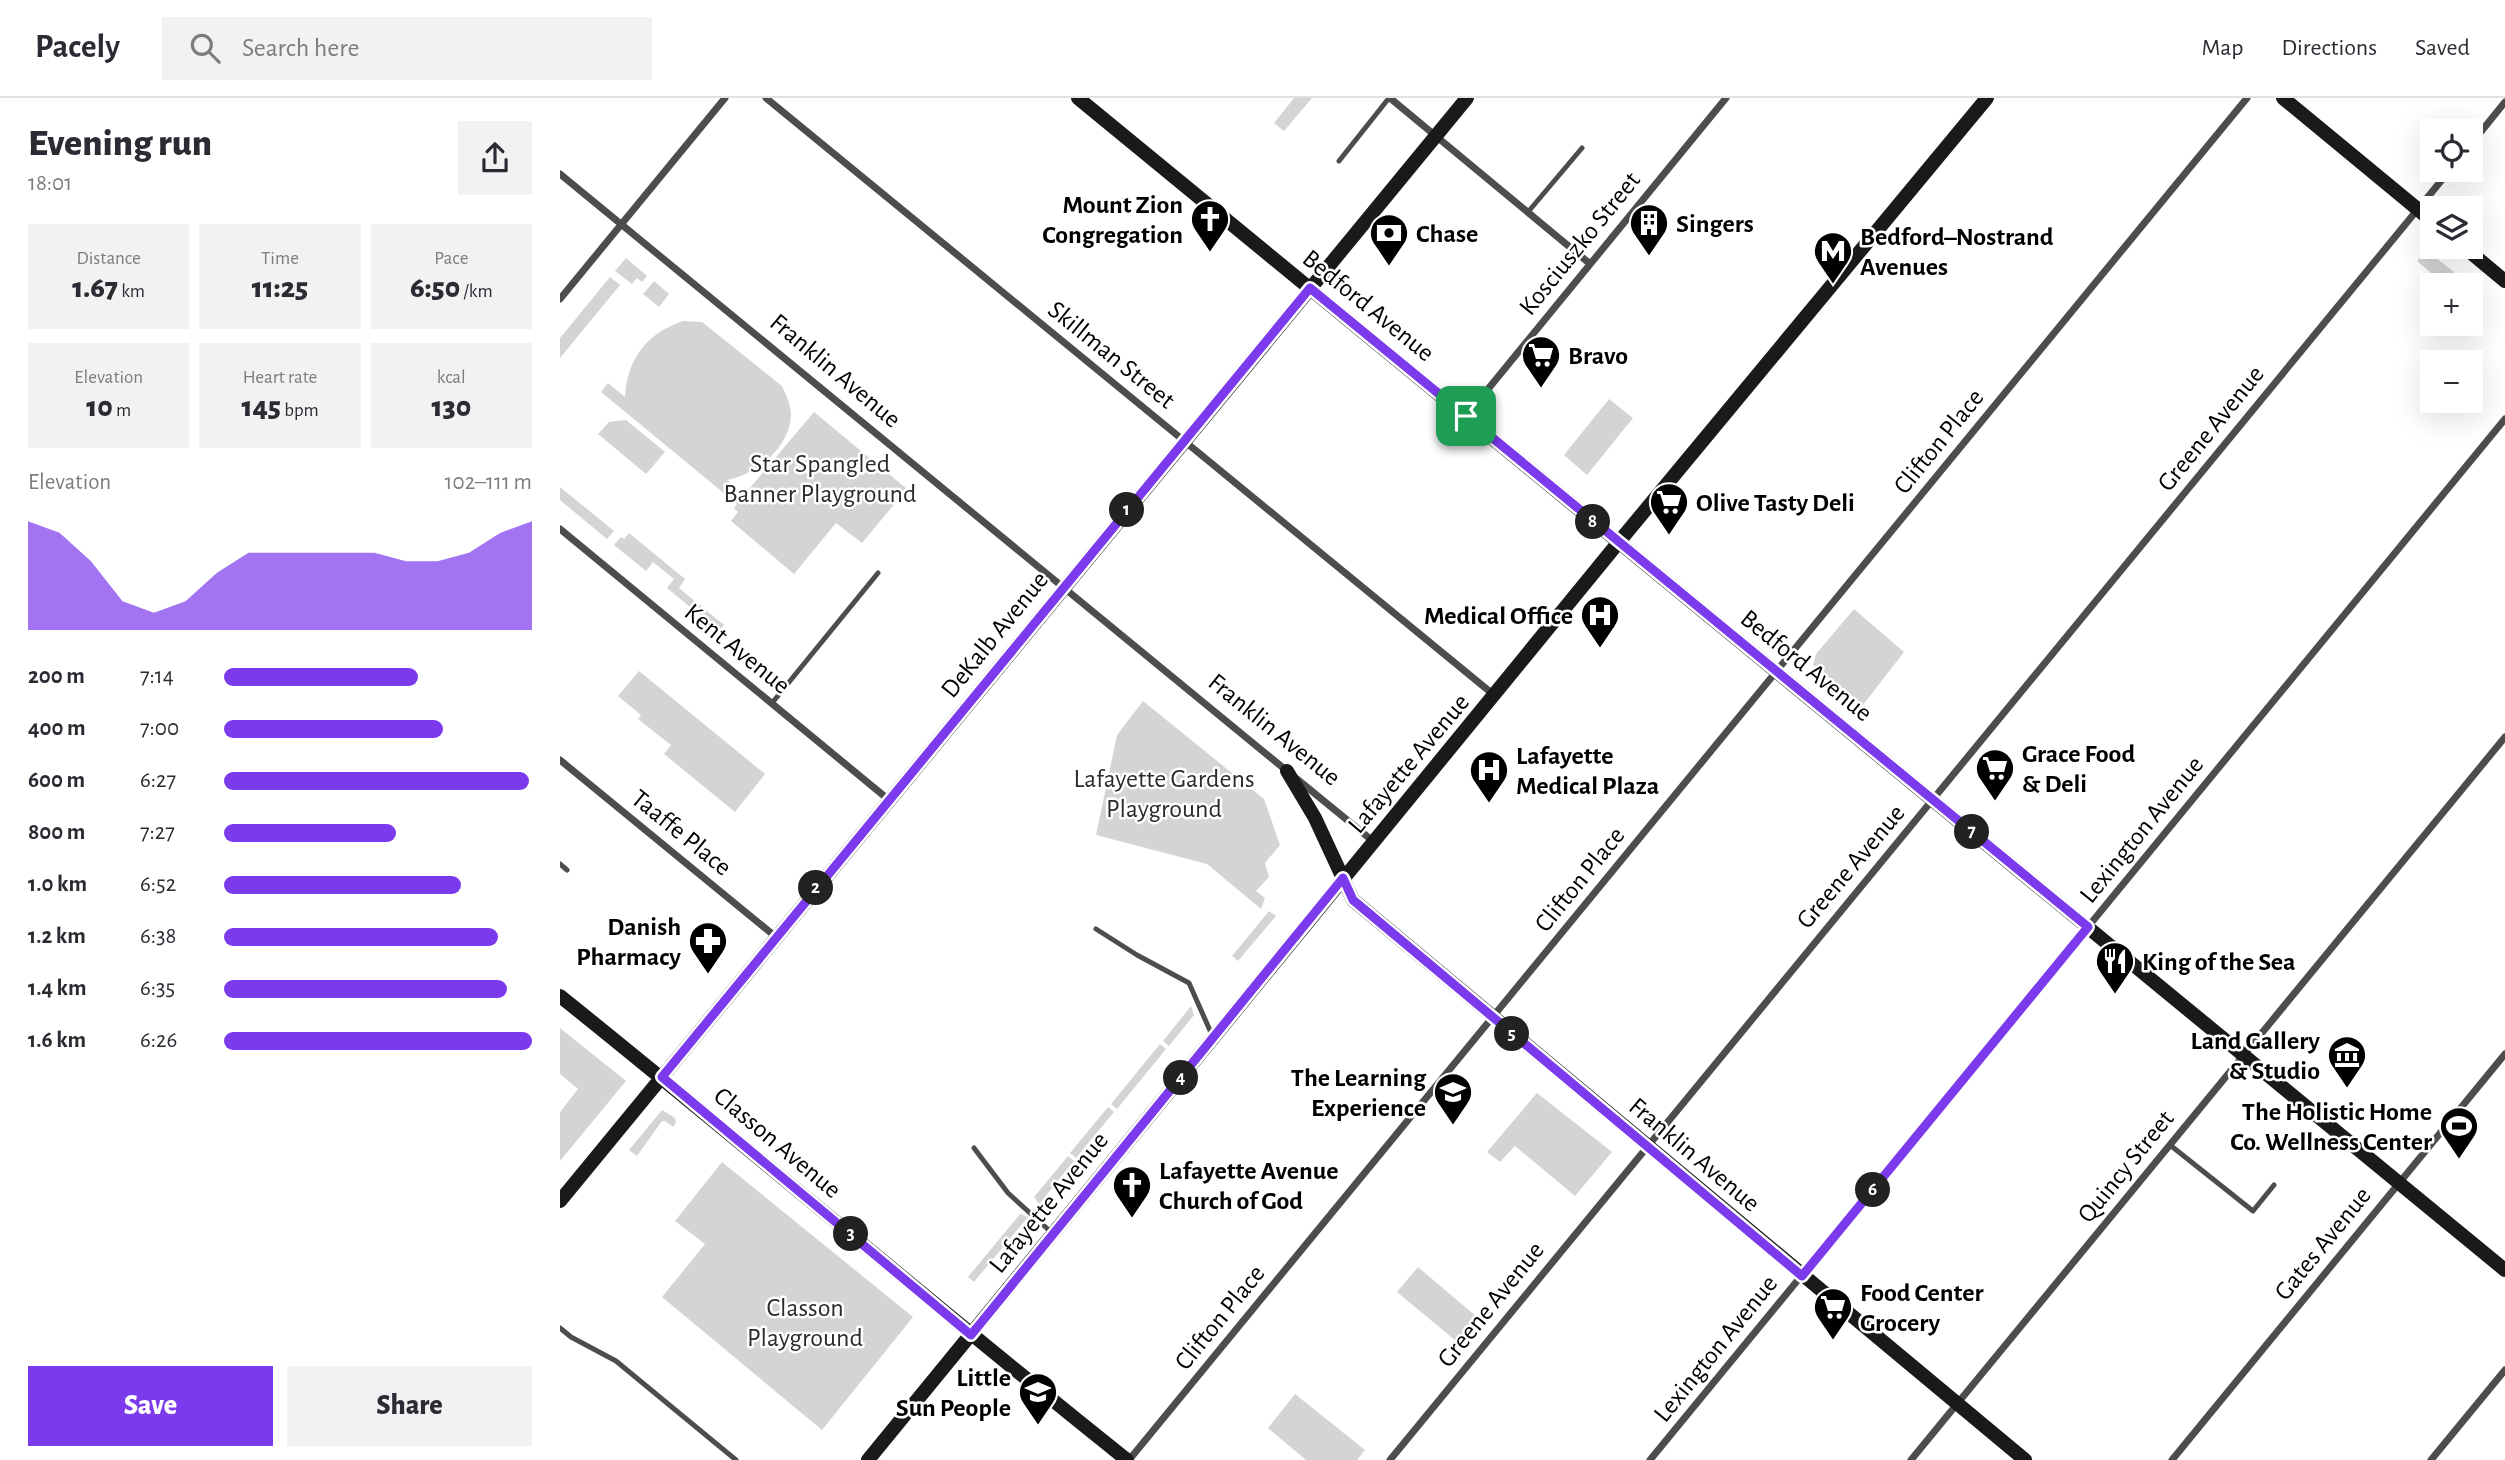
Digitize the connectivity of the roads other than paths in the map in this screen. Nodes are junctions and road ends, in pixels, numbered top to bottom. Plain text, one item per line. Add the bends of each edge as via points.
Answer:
1 (725, 98) edge
2 (766, 98) edge
3 (1079, 98) edge
4 (1390, 98) edge
5 (1467, 98) edge
6 (1726, 98) edge
7 (1986, 98) edge
8 (2247, 98) edge
9 (2283, 98) edge
10 (2505, 102) edge
11 (2483, 129) edge
12 (1436, 136) junction
13 (1582, 148) dead end
14 (1339, 161) dead end
15 (560, 174) edge
16 (2440, 182) edge
17 (2417, 209) junction
18 (2420, 211) edge
19 (1528, 212) junction
20 (621, 225) junction
21 (2478, 259) edge
22 (1589, 263) junction
23 (2505, 281) edge
24 (1310, 288) junction
25 (560, 299) edge
26 (1466, 416) junction
27 (2505, 419) edge
28 (1185, 441) junction
29 (560, 529) edge
30 (1619, 543) junction
31 (878, 573) dead end
32 (1063, 589) junction
33 (1777, 671) junction
34 (1495, 696) junction
35 (772, 703) junction
36 (2505, 737) edge
37 (560, 760) edge
38 (1287, 771) junction
39 (1932, 799) junction
40 (889, 800) junction
41 (1374, 842) junction
42 (560, 864) edge
43 (567, 870) dead end
44 (1343, 878) junction
45 (2088, 927) junction
46 (1096, 929) dead end
47 (776, 937) junction
48 (560, 996) edge
49 (1492, 1018) junction
50 (1214, 1038) junction
51 (2505, 1054) edge
52 (2244, 1055) junction
53 (662, 1077) junction
54 (1647, 1145) junction
55 (2170, 1145) junction
56 (974, 1148) dead end
57 (2399, 1183) junction
58 (2274, 1185) dead end
59 (560, 1201) edge
60 (1053, 1234) junction
61 (2505, 1270) edge
62 (1802, 1276) junction
63 (560, 1328) edge
64 (971, 1335) junction
65 (2505, 1370) edge
66 (1957, 1404) junction
67 (736, 1460) edge
68 (868, 1460) edge
69 (1128, 1460) edge
70 (1390, 1460) edge
71 (1650, 1460) edge
72 (1911, 1460) edge
73 (2025, 1460) edge
74 (2172, 1460) edge
75 (2431, 1460) edge

1 - 20 street
2 - 28 street, Skillman Street
3 - 24 main road, Bedford Avenue
4 - 12 street
4 - 14 lane
5 - 12 main road, DeKalb Avenue
6 - 22 street, Kosciuszko Street
7 - 30 main road, Lafayette Avenue
8 - 33 street, Clifton Place
9 - 17 main road
10 - 11 street
12 - 19 street
12 - 24 main road, DeKalb Avenue
13 - 19 lane
15 - 20 street, Franklin Avenue
16 - 17 street, Greene Avenue
17 - 18 main road
17 - 39 street, Greene Avenue
19 - 22 street
20 - 25 street
20 - 32 street, Franklin Avenue
21 - 23 main road
22 - 26 street, Kosciuszko Street
24 - 26 main road, Bedford Avenue
24 - 28 main road, DeKalb Avenue
26 - 30 main road, Bedford Avenue
27 - 45 street, Lexington Avenue
28 - 32 main road, DeKalb Avenue
28 - 34 street, Skillman Street
29 - 35 street, Kent Avenue
30 - 33 main road, Bedford Avenue
30 - 34 main road, Lafayette Avenue
31 - 35 lane
32 - 38 street, Franklin Avenue
32 - 40 main road, DeKalb Avenue
33 - 39 main road, Bedford Avenue
33 - 49 street, Clifton Place
34 - 41 main road, Lafayette Avenue
35 - 40 street, Kent Avenue
36 - 52 street, Quincy Street
37 - 47 street, Taaffe Place
38 - 41 street, Franklin Avenue
38 - 44 main road, Franklin Avenue
39 - 45 main road, Bedford Avenue
39 - 54 street, Greene Avenue
40 - 47 main road, DeKalb Avenue
41 - 44 main road, Lafayette Avenue
42 - 43 lane
44 - 49 main road, Franklin Avenue via 1353,900
44 - 50 main road, Lafayette Avenue
45 - 52 main road, Bedford Avenue
45 - 62 street, Lexington Avenue
46 - 50 lane via 1189,984
47 - 53 main road, DeKalb Avenue
48 - 53 main road, Classon Avenue
49 - 54 main road, Franklin Avenue
49 - 69 street, Clifton Place
50 - 60 main road, Lafayette Avenue
51 - 57 street, Gates Avenue
52 - 55 street, Quincy Street
52 - 57 main road, Bedford Avenue
53 - 59 main road, DeKalb Avenue
53 - 64 main road, Classon Avenue
54 - 62 main road, Franklin Avenue
54 - 70 street, Greene Avenue
55 - 58 lane via 2253,1211
55 - 66 street, Quincy Street
56 - 60 lane via 1008,1192
57 - 61 main road, Bedford Avenue
57 - 74 street, Gates Avenue
60 - 64 main road, Lafayette Avenue
62 - 66 main road, Franklin Avenue
62 - 71 street, Lexington Avenue
63 - 67 lane via 616,1361
64 - 68 main road, Lafayette Avenue
64 - 69 main road, Classon Avenue
65 - 75 street
66 - 72 street, Quincy Street
66 - 73 main road, Franklin Avenue

